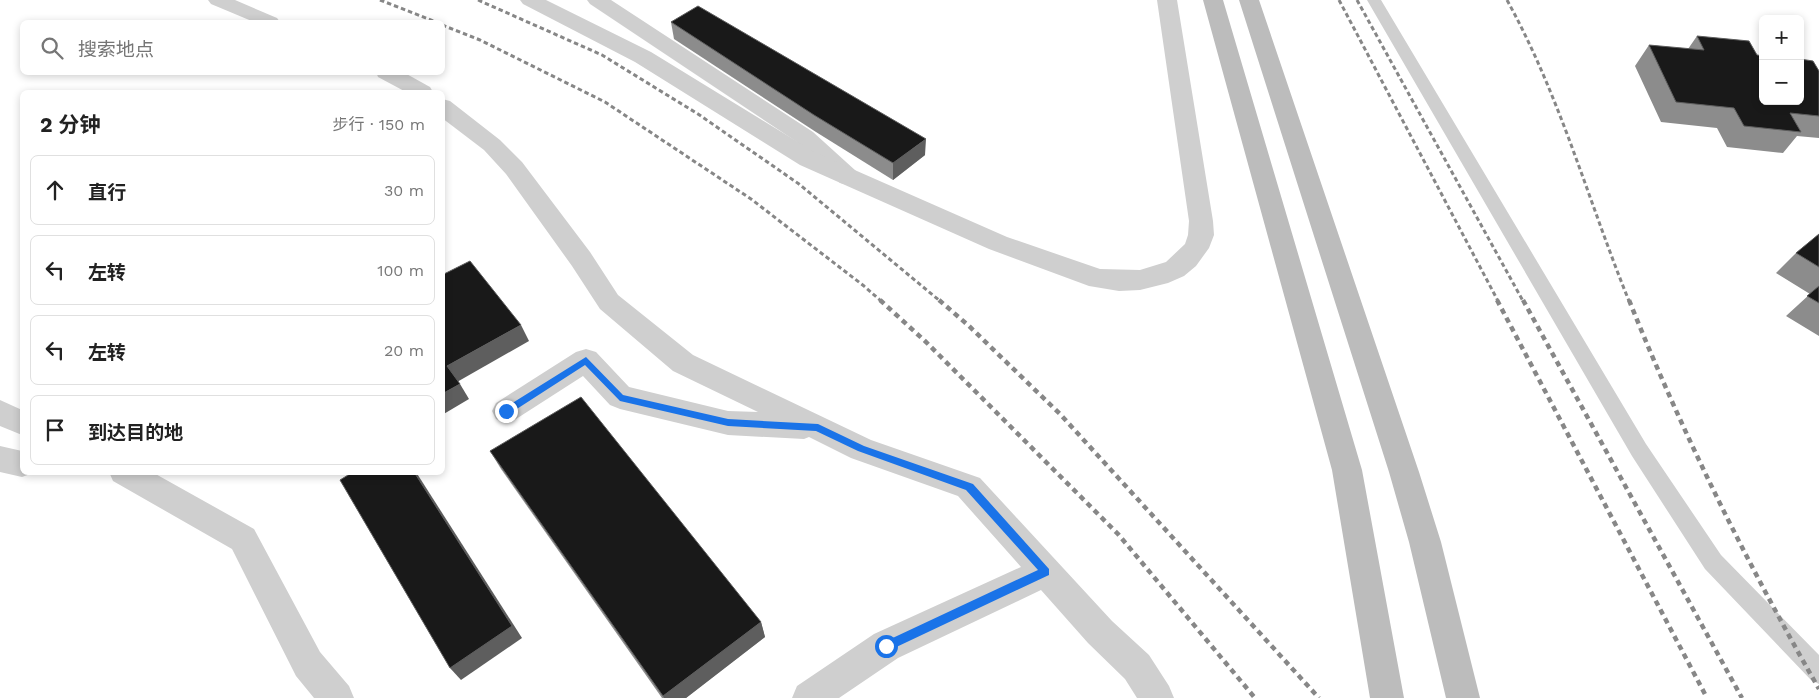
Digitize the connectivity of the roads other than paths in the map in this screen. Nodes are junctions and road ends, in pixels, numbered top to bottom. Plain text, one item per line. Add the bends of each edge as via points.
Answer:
1 (218, 0) edge
2 (530, 0) edge
3 (597, 0) edge
4 (1167, 0) edge
5 (1213, 0) edge
6 (1249, 0) edge
7 (1374, 0) edge
8 (265, 20) edge
9 (391, 75) edge
10 (418, 90) edge
11 (445, 108) edge
12 (848, 177) junction
13 (506, 411) dead end
14 (0, 412) edge
15 (20, 422) edge
16 (818, 427) junction
17 (0, 459) edge
18 (20, 464) edge
19 (129, 475) edge
20 (1045, 572) junction
21 (1819, 672) edge
22 (337, 698) edge
23 (809, 698) edge
24 (1157, 698) edge
25 (1387, 698) edge
26 (1463, 698) edge

1 - 8 street
2 - 12 street via 643,56 808,159
3 - 12 street via 805,137
4 - 12 street via 1201,221 1196,248 1175,269 1140,280 1098,279 998,243
5 - 25 main road via 1347,470
6 - 26 main road via 1410,489
7 - 21 lane via 1634,442 1713,562
9 - 10 street
11 - 16 street via 492,145 514,168 609,302 683,363
13 - 16 street via 586,360 620,398 728,423
14 - 15 street
16 - 20 street via 861,449 969,487
17 - 18 street
19 - 22 street via 243,539 308,664
20 - 23 street via 886,646
20 - 24 street via 1137,667

